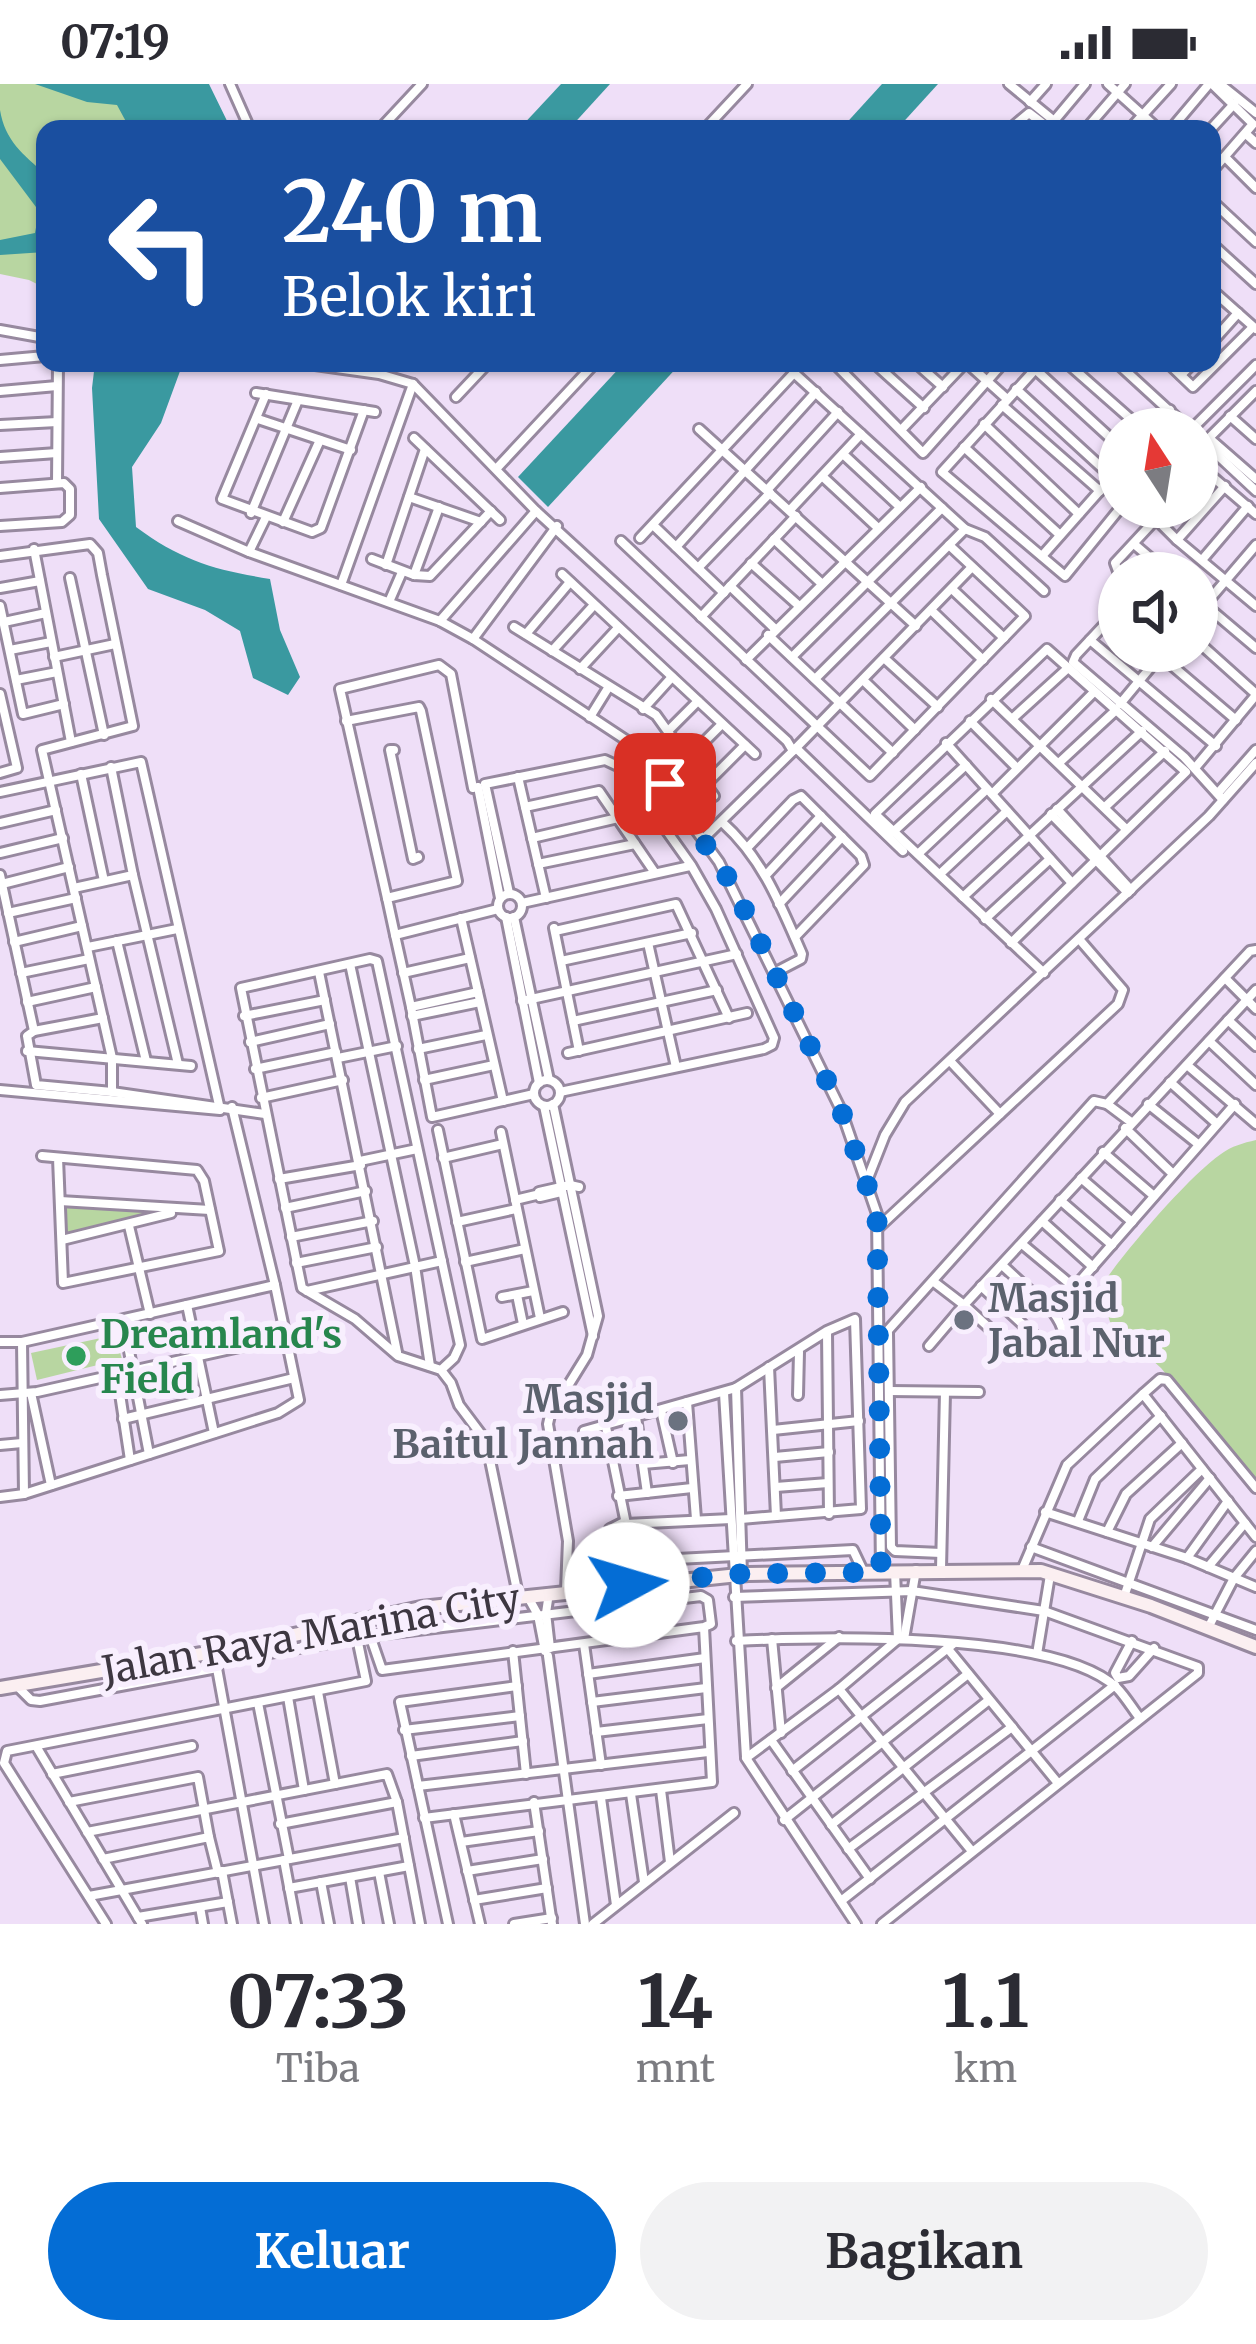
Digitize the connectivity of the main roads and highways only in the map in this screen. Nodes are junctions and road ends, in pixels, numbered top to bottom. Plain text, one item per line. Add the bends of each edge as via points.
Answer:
1 (1256, 1647) edge
2 (0, 1688) edge

1 - 2 main road, Jalan Raya Marina City via 1127,1589 1050,1573 737,1574 421,1608 215,1661

